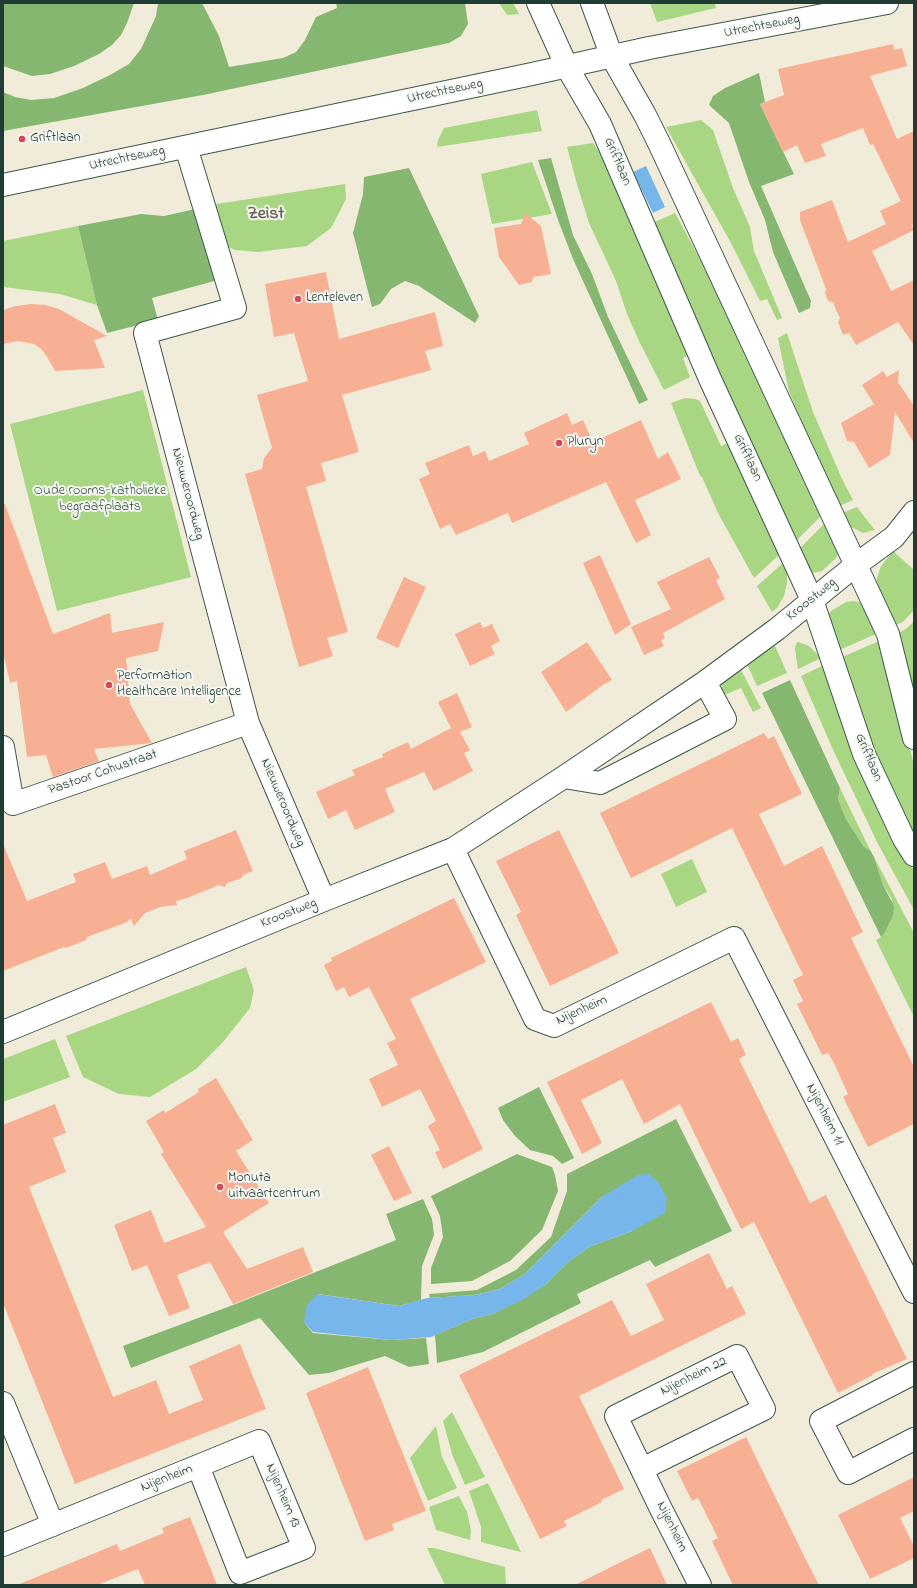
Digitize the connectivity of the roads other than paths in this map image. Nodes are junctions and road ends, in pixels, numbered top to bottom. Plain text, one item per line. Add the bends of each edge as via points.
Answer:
1 (538, 3) edge
2 (592, 3) edge
3 (887, 3) edge
4 (612, 57) junction
5 (567, 67) junction
6 (186, 147) junction
7 (3, 185) edge
8 (914, 512) edge
9 (857, 564) junction
10 (812, 600) junction
11 (705, 682) junction
12 (248, 723) junction
13 (914, 738) edge
14 (3, 747) edge
15 (564, 777) junction
16 (453, 849) junction
17 (914, 855) edge
18 (324, 900) junction
19 (734, 938) joint
20 (3, 1032) edge
21 (914, 1292) edge
22 (914, 1372) edge
23 (3, 1403) edge
24 (914, 1440) edge
25 (198, 1466) junction
26 (642, 1469) junction
27 (53, 1525) junction
28 (3, 1545) edge
29 (240, 1573) joint
30 (700, 1585) edge

1 - 5 street, Griftlaan
2 - 4 street
3 - 4 street, Utrechtseweg
4 - 5 street, Utrechtseweg
4 - 9 street via 652,128
5 - 6 street, Utrechtseweg
5 - 10 street, Griftlaan via 600,124 710,379
6 - 7 street, Utrechtseweg
6 - 12 street, Nieuweroordweg via 235,308 145,333
8 - 9 street, Kroostweg via 894,537
9 - 10 street, Kroostweg
9 - 13 street via 888,634
10 - 11 street, Kroostweg
10 - 17 street, Griftlaan via 864,754 904,840
11 - 15 street, Kroostweg
11 - 15 street via 725,719 600,783
12 - 14 street, Pastoor Cohustraat via 13,804
12 - 18 street, Nieuweroordweg
15 - 16 street, Kroostweg
16 - 18 street, Kroostweg
16 - 19 street, Nijenheim via 535,1019 554,1026
18 - 20 street, Kroostweg
19 - 21 street, Nijenheim 11
22 - 24 street via 821,1421 848,1473
23 - 27 street
25 - 27 street, Nijenheim
25 - 29 street, Nijenheim
25 - 29 street, Nijenheim 13 via 258,1441 304,1548
26 - 26 street, Nijenheim 22 via 616,1416 737,1356 764,1409
26 - 30 street, Nijenheim
27 - 28 street, Nijenheim

